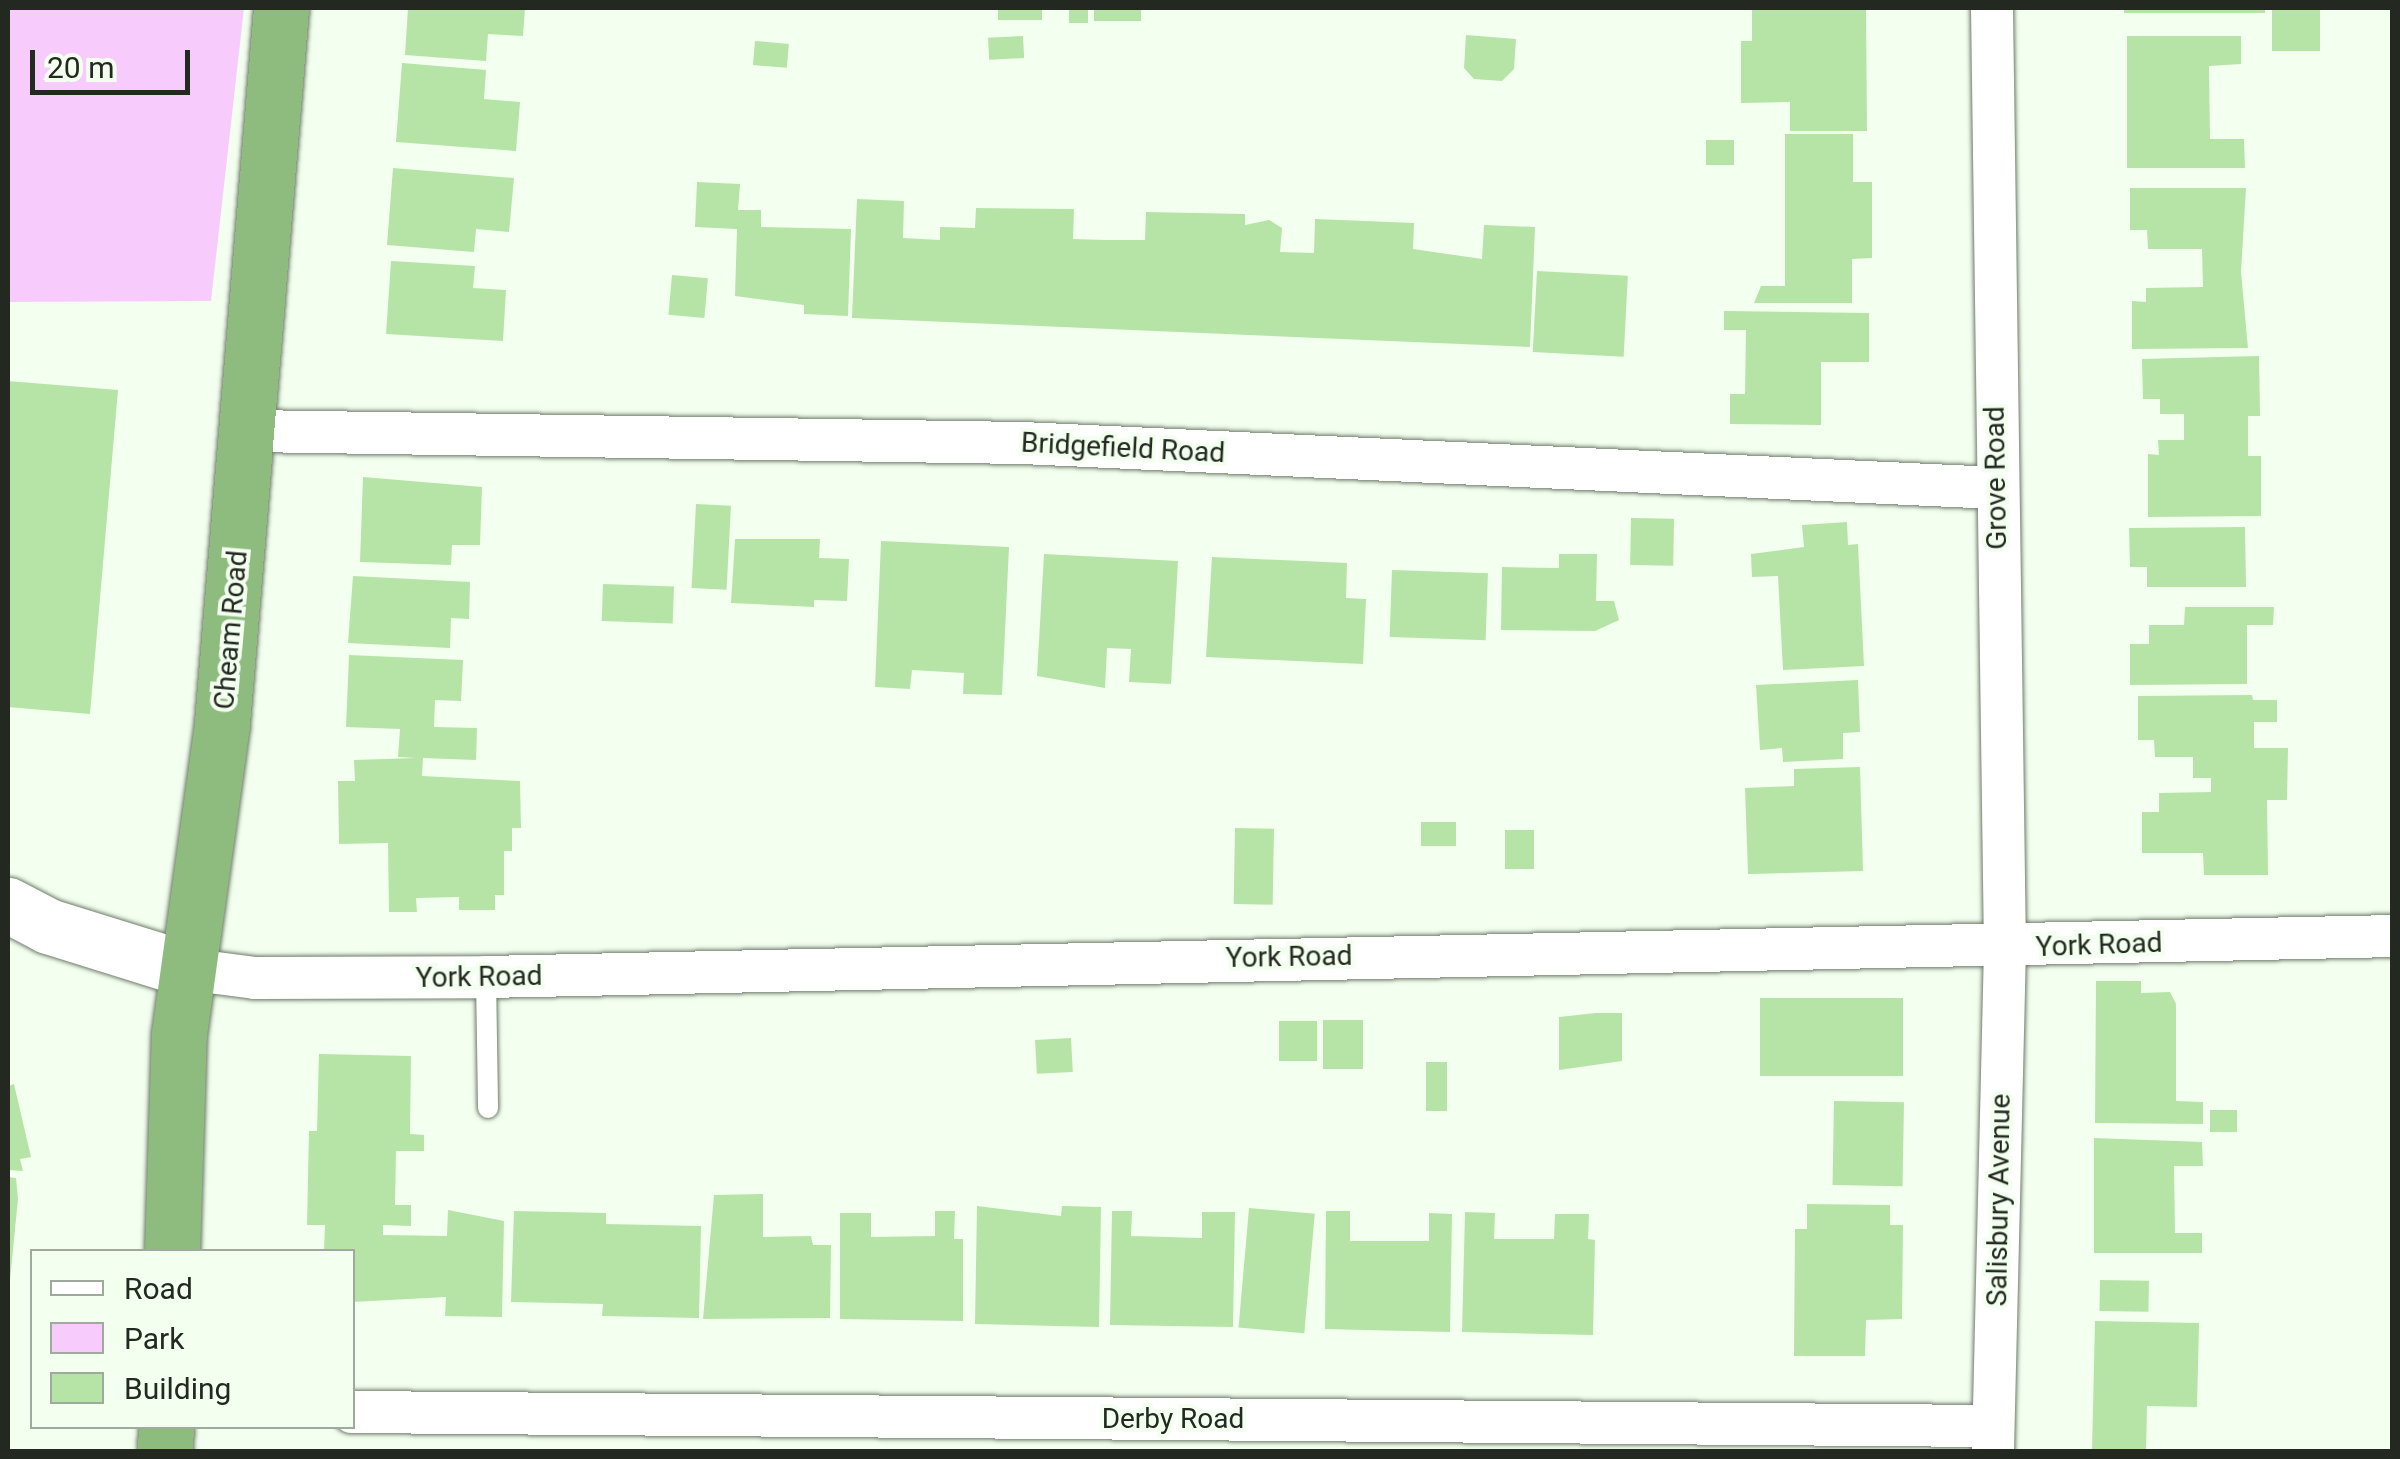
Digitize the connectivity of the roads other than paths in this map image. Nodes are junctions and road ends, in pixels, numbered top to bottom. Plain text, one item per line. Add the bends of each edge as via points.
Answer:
1 (282, 8) edge
2 (1992, 8) edge
3 (250, 431) junction
4 (1996, 488) junction
5 (8, 905) edge
6 (2392, 936) edge
7 (2005, 948) junction
8 (186, 968) junction
9 (486, 978) junction
10 (488, 1108) dead end
11 (172, 1249) edge
12 (355, 1412) edge
13 (1993, 1439) edge

1 - 3 highway, Cheam Road
2 - 4 street, Grove Road
3 - 4 street, Bridgefield Road via 1023,443
3 - 8 highway, Cheam Road via 222,723
4 - 7 street, Grove Road
5 - 8 street via 48,926
6 - 7 street, York Road
7 - 9 street, York Road via 1192,958
7 - 13 street, Salisbury Avenue
8 - 9 street, York Road via 255,978
8 - 11 highway, Cheam Road
9 - 10 lane
12 - 13 street, Derby Road

